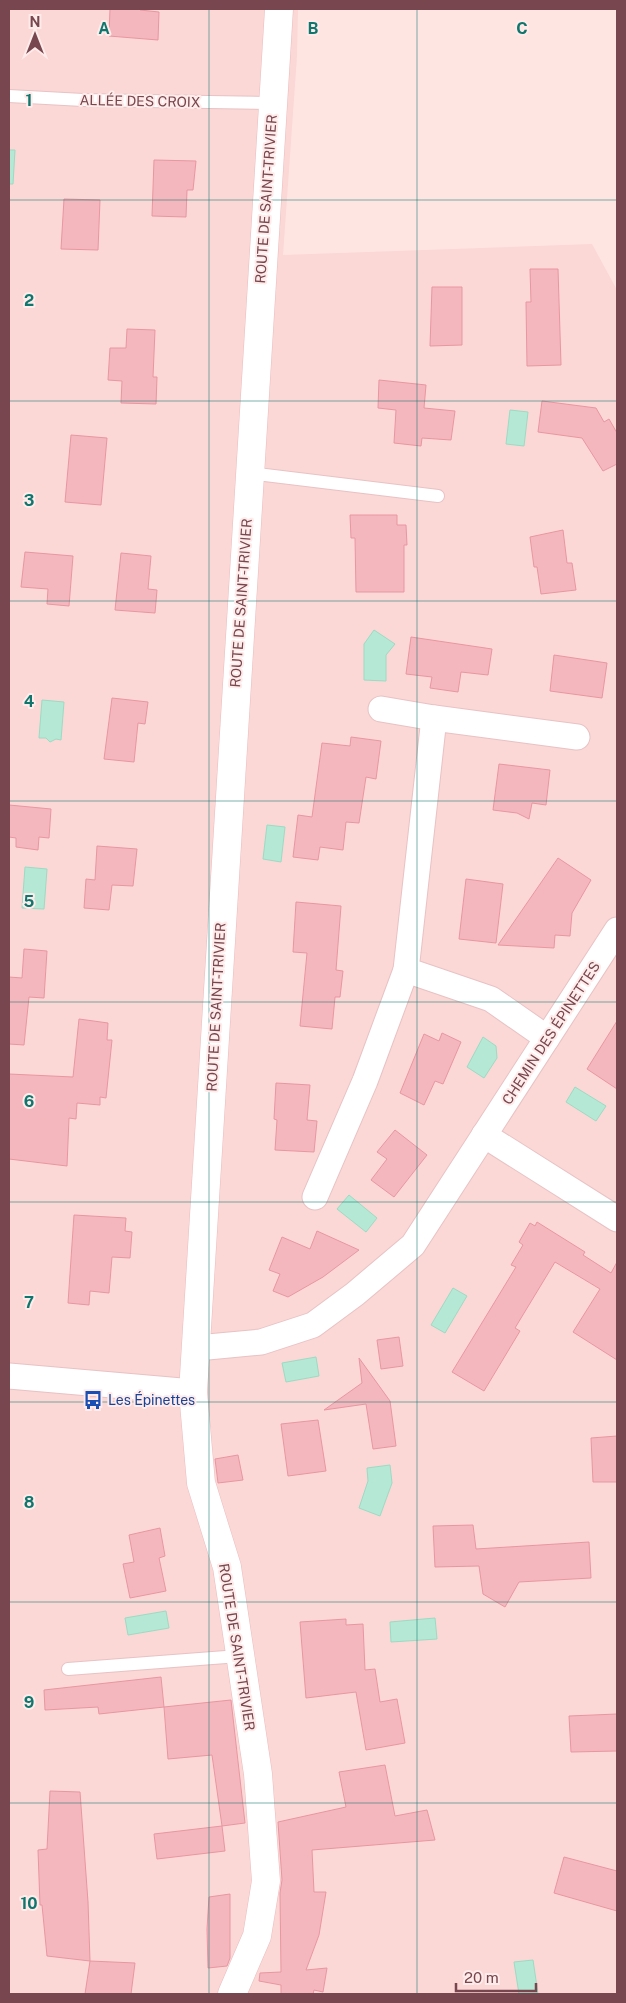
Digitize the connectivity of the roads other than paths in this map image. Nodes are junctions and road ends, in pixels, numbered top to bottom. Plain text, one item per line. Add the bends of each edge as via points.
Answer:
1 (279, 9) edge
2 (9, 96) edge
3 (272, 103) junction
4 (249, 473) junction
5 (438, 496) dead end
6 (381, 710) dead end
7 (434, 718) junction
8 (577, 737) dead end
9 (617, 930) edge
10 (406, 970) junction
11 (547, 1038) junction
12 (484, 1135) junction
13 (315, 1197) dead end
14 (617, 1219) edge
15 (196, 1348) junction
16 (9, 1376) edge
17 (193, 1392) junction
18 (239, 1656) junction
19 (68, 1668) dead end
20 (232, 1994) edge

1 - 3 main road, ROUTE DE SAINT-TRIVIER
2 - 3 lane, ALLÉE DES CROIX
3 - 4 main road, ROUTE DE SAINT-TRIVIER
4 - 5 lane
4 - 15 main road, ROUTE DE SAINT-TRIVIER
6 - 7 street
7 - 8 street
7 - 10 street
9 - 11 street, CHEMIN DES ÉPINETTES
10 - 11 street via 491,1000
10 - 13 street via 365,1081
11 - 12 street, CHEMIN DES ÉPINETTES
12 - 14 street
12 - 15 street, CHEMIN DES ÉPINETTES via 412,1245 355,1294 313,1325 261,1342
15 - 17 main road, ROUTE DE SAINT-TRIVIER
16 - 17 street
17 - 18 main road, ROUTE DE SAINT-TRIVIER via 201,1483 227,1567
18 - 19 lane
18 - 20 main road, ROUTE DE SAINT-TRIVIER via 258,1774 266,1881 257,1936

